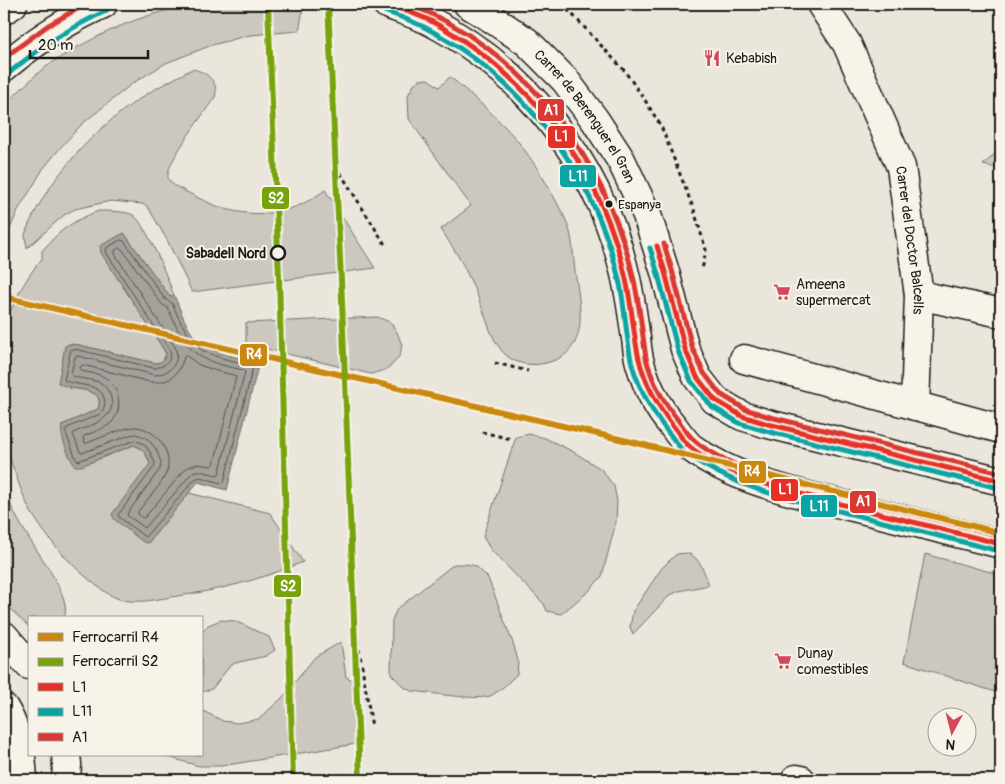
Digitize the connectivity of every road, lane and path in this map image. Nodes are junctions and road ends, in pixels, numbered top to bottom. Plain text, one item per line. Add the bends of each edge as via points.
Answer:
1 (12, 4) edge
2 (103, 4) edge
3 (387, 4) edge
4 (468, 4) edge
5 (561, 4) edge
6 (821, 4) edge
7 (4, 10) edge
8 (4, 67) edge
9 (336, 166) dead end
10 (386, 246) dead end
11 (706, 250) dead end
12 (919, 294) junction
13 (1001, 313) edge
14 (744, 359) dead end
15 (495, 363) dead end
16 (528, 371) dead end
17 (915, 406) junction
18 (1001, 430) edge
19 (482, 432) dead end
20 (511, 439) dead end
21 (1001, 481) edge
22 (1001, 544) edge
23 (355, 624) dead end
24 (4, 636) edge
25 (28, 664) edge
26 (4, 708) edge
27 (372, 728) dead end
28 (66, 756) edge
29 (23, 780) edge
30 (66, 780) edge

1 - 7 main road
2 - 8 main road via 68,21
3 - 22 main road via 428,20 468,44 506,74 539,107 574,153 602,204 615,236 624,268 640,362 651,394 662,414 688,446 722,467 759,482
4 - 21 main road, Carrer de Berenguer el Gran via 527,42 565,80 621,160 647,215 685,349 696,377 715,400 742,416 768,424
5 - 11 path via 623,69 661,126
6 - 12 main road, Carrer del Doctor Balcells via 847,44 901,167
9 - 10 path
12 - 13 main road
12 - 17 main road, Carrer del Doctor Balcells
14 - 17 main road
15 - 16 path
17 - 18 main road
19 - 20 path
23 - 27 path
24 - 25 main road
26 - 29 main road via 17,740
28 - 30 main road

